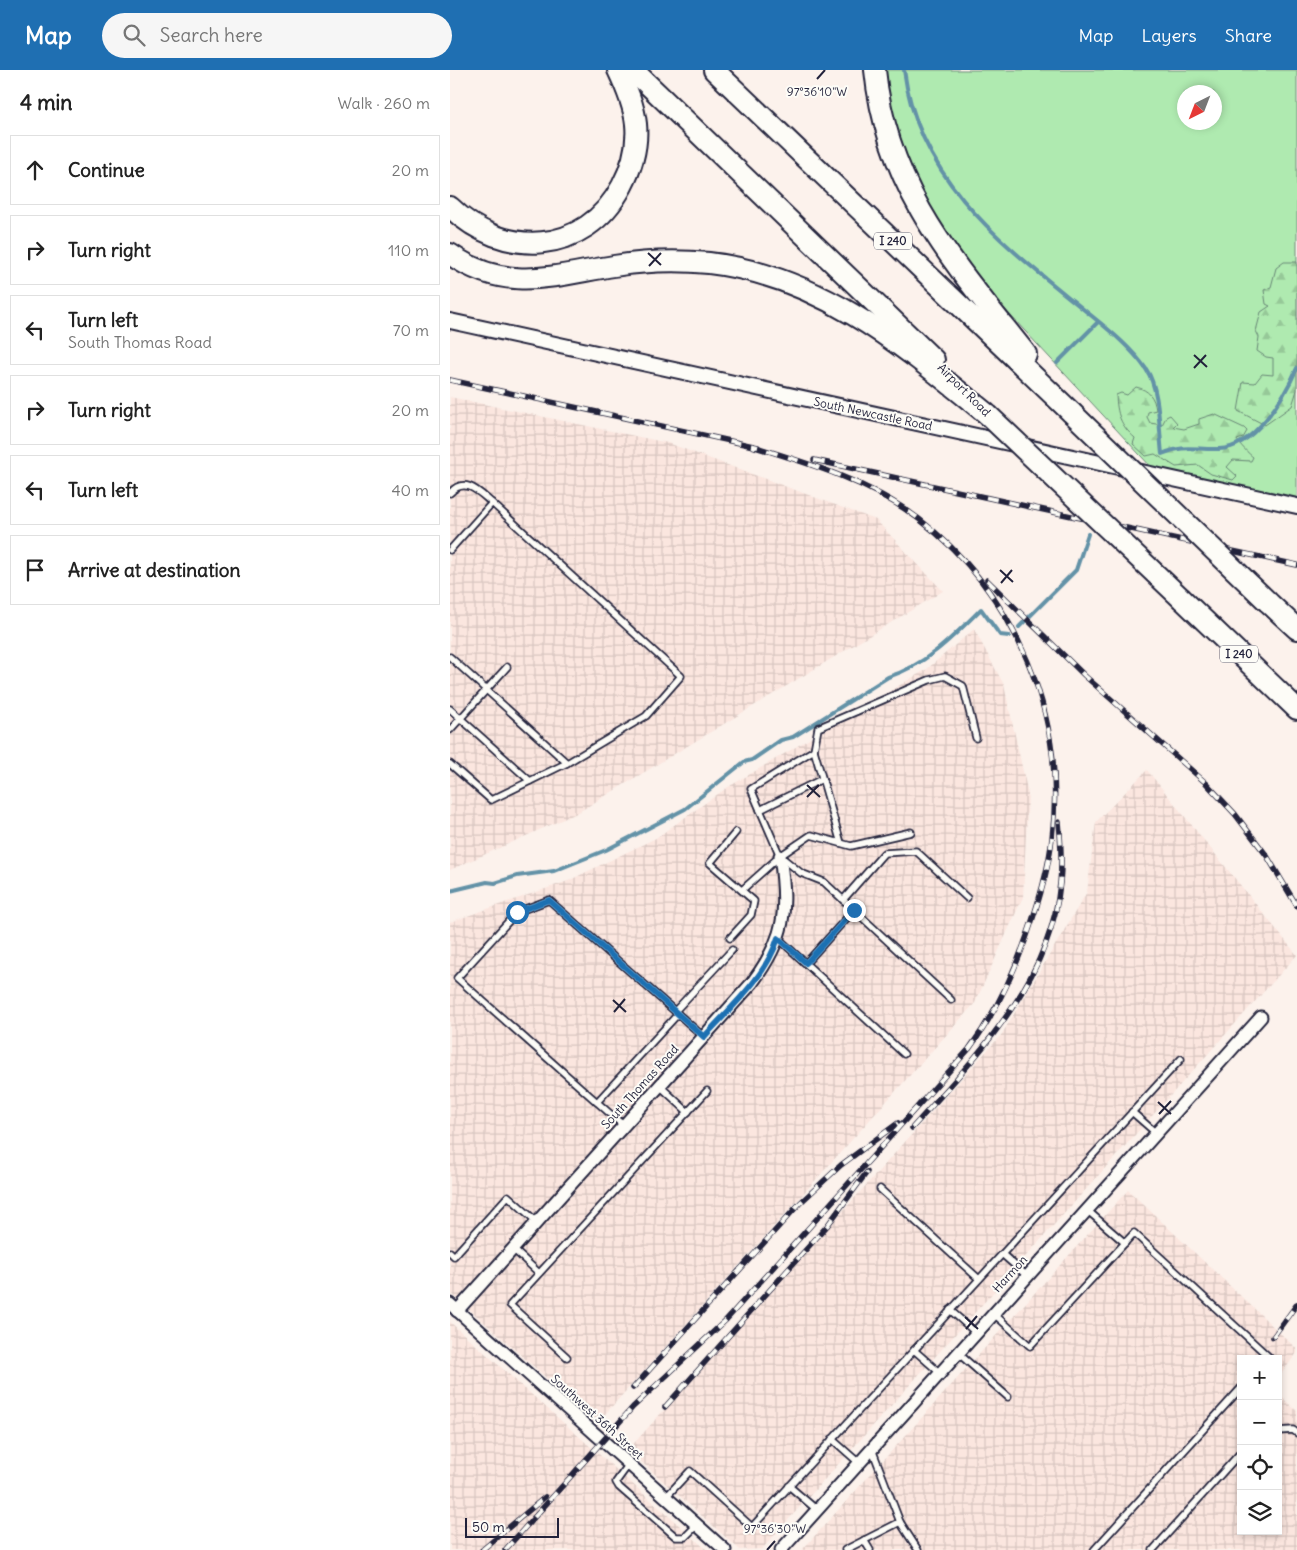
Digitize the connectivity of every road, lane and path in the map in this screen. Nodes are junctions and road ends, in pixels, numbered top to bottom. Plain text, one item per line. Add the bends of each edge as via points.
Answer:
1 (618, 70) edge
2 (633, 70) edge
3 (714, 70) edge
4 (875, 70) edge
5 (450, 207) edge
6 (450, 254) edge
7 (450, 321) edge
8 (955, 384) junction
9 (1072, 413) junction
10 (450, 492) edge
11 (492, 502) junction
12 (1297, 506) edge
13 (450, 550) edge
14 (1297, 629) edge
15 (450, 657) edge
16 (507, 667) dead end
17 (486, 690) junction
18 (1297, 709) edge
19 (450, 710) edge
20 (461, 719) junction
21 (450, 730) edge
22 (976, 738) dead end
23 (814, 750) junction
24 (567, 763) junction
25 (450, 764) edge
26 (822, 779) junction
27 (530, 781) junction
28 (760, 810) junction
29 (736, 832) dead end
30 (910, 832) dead end
31 (841, 843) junction
32 (780, 856) junction
33 (742, 890) junction
34 (967, 898) dead end
35 (843, 900) junction
36 (854, 910) junction
37 (730, 938) dead end
38 (778, 938) junction
39 (732, 950) dead end
40 (806, 963) junction
41 (951, 1000) dead end
42 (677, 1012) junction
43 (1261, 1017) dead end
44 (704, 1037) junction
45 (904, 1054) dead end
46 (1181, 1059) dead end
47 (660, 1086) junction
48 (707, 1091) dead end
49 (597, 1102) junction
50 (688, 1112) junction
51 (1132, 1112) junction
52 (624, 1126) junction
53 (1156, 1133) junction
54 (880, 1190) dead end
55 (1087, 1210) junction
56 (537, 1222) junction
57 (1124, 1244) junction
58 (513, 1249) junction
59 (450, 1252) edge
60 (1002, 1254) junction
61 (538, 1273) junction
62 (1027, 1276) junction
63 (979, 1279) junction
64 (454, 1307) edge
65 (950, 1310) junction
66 (993, 1314) junction
67 (976, 1333) junction
68 (914, 1350) junction
69 (958, 1353) junction
70 (1267, 1355) edge
71 (567, 1356) dead end
72 (940, 1373) junction
73 (1237, 1392) edge
74 (1008, 1397) dead end
75 (1282, 1431) edge
76 (1297, 1433) edge
77 (832, 1439) junction
78 (872, 1449) junction
79 (1237, 1456) edge
80 (859, 1463) junction
81 (629, 1464) junction
82 (789, 1486) junction
83 (666, 1497) junction
84 (817, 1510) junction
85 (900, 1522) junction
86 (697, 1525) junction
87 (864, 1540) junction
88 (725, 1550) edge
89 (781, 1550) edge
90 (845, 1550) edge
91 (870, 1550) edge
92 (918, 1550) edge
93 (1094, 1550) edge
94 (1153, 1550) edge

1 - 5 highway via 632,102 636,125 635,150 628,175 616,198 599,217 578,232 553,241 527,243 503,240 481,231
2 - 8 highway, Airport Road / I 240
3 - 9 highway, I 240
4 - 9 highway via 892,146 921,214 945,252
6 - 8 highway via 476,268 522,279 543,279 622,265 679,261 734,267 774,276 849,310
7 - 12 street, South Newcastle Road
8 - 18 highway, Airport Road / I 240, bridge
9 - 14 highway, I 240, bridge
10 - 11 lane via 464,484 471,485
11 - 13 lane
11 - 24 lane via 681,676 646,716
15 - 17 lane
16 - 17 lane
17 - 20 lane
17 - 24 lane
19 - 20 lane
20 - 21 lane
20 - 27 lane
22 - 23 lane via 963,686 945,676 818,728
23 - 26 lane
23 - 28 lane via 750,789
24 - 27 lane
25 - 27 lane via 491,800
26 - 28 lane
26 - 31 lane
28 - 32 lane
29 - 33 lane via 710,863
30 - 31 lane via 851,846
31 - 32 lane via 811,835
32 - 33 lane
32 - 35 lane via 801,873 824,882
32 - 38 street, South Thomas Road via 785,891
33 - 37 lane via 754,901 751,915
34 - 35 lane via 916,851 884,853
35 - 36 lane
36 - 40 lane
36 - 41 lane
38 - 40 lane
38 - 44 street, South Thomas Road via 766,964 752,983
39 - 42 lane
40 - 45 lane
42 - 44 lane
42 - 49 lane
42 - 49 lane via 549,900 517,912 457,978
43 - 53 street, Harmon
44 - 47 street, South Thomas Road
46 - 51 lane
47 - 50 lane
47 - 52 street, South Thomas Road
48 - 50 lane
49 - 52 lane
50 - 61 lane
51 - 53 lane
51 - 60 lane
52 - 56 street, South Thomas Road
53 - 55 street, Harmon
54 - 63 lane
55 - 57 lane
55 - 62 street, Harmon
56 - 58 street, South Thomas Road
56 - 59 lane via 508,1196 454,1256
57 - 66 lane via 1030,1346
57 - 70 lane via 1134,1233
58 - 61 lane
58 - 64 street, South Thomas Road
60 - 62 lane
60 - 63 lane
61 - 71 lane via 510,1304
62 - 66 street, Harmon
63 - 65 lane
64 - 81 street, Southwest 36th Street
65 - 67 lane
65 - 68 lane
66 - 67 street, Harmon
67 - 69 street, Harmon
68 - 72 lane
68 - 77 lane
69 - 72 street, Harmon
69 - 74 lane
72 - 78 street, Harmon
73 - 93 lane
75 - 76 lane
77 - 80 lane
77 - 82 lane
78 - 80 street, Harmon
78 - 85 lane
79 - 94 lane
80 - 84 street, Harmon
81 - 83 street, Southwest 36th Street
81 - 86 lane via 616,1482 619,1488 676,1537 685,1537
82 - 83 lane via 752,1527 690,1471
82 - 84 lane
83 - 86 street, Southwest 36th Street
84 - 89 street, Harmon
85 - 87 lane
85 - 92 lane
86 - 88 street, Southwest 36th Street
87 - 90 lane
87 - 91 lane

